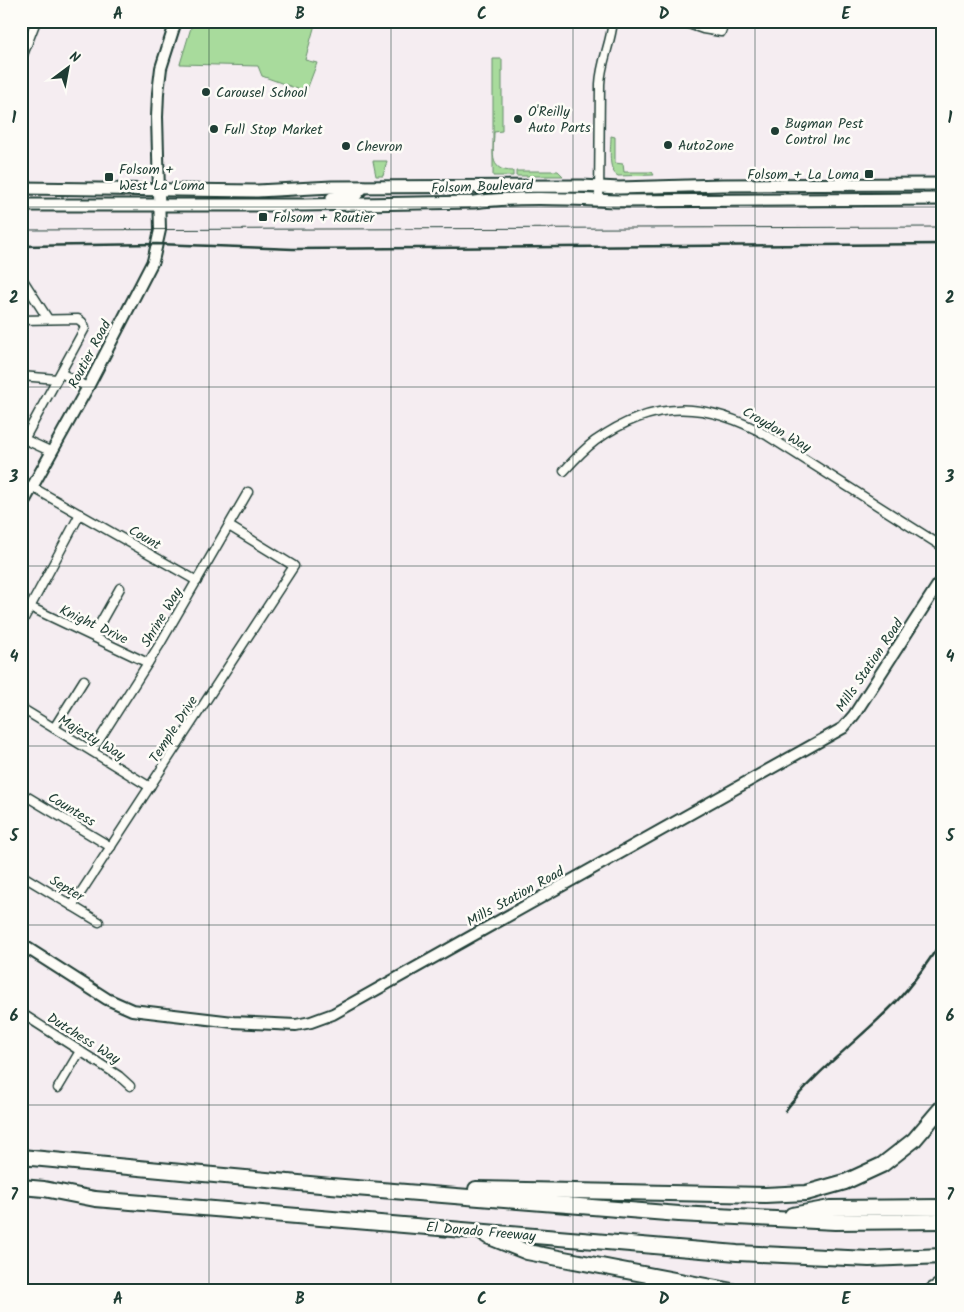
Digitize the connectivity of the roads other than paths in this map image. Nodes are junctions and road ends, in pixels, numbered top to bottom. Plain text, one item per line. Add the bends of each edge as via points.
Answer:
1 (36, 21) edge
2 (176, 21) edge
3 (613, 21) edge
4 (680, 21) edge
5 (725, 21) edge
6 (21, 60) edge
7 (943, 184) edge
8 (362, 187) junction
9 (599, 187) junction
10 (21, 188) edge
11 (160, 189) junction
12 (943, 199) edge
13 (599, 200) junction
14 (21, 205) edge
15 (304, 205) junction
16 (160, 206) junction
17 (21, 277) edge
18 (48, 319) junction
19 (21, 320) edge
20 (21, 376) edge
21 (59, 376) junction
22 (87, 387) junction
23 (22, 443) edge
24 (52, 452) junction
25 (564, 471) dead end
26 (32, 487) junction
27 (248, 492) dead end
28 (21, 507) edge
29 (80, 514) junction
30 (229, 526) junction
31 (943, 547) edge
32 (943, 577) edge
33 (197, 581) junction
34 (120, 588) dead end
35 (30, 607) junction
36 (21, 624) edge
37 (92, 636) junction
38 (148, 663) junction
39 (84, 680) dead end
40 (21, 708) edge
41 (54, 728) junction
42 (92, 751) junction
43 (150, 787) junction
44 (21, 793) edge
45 (111, 847) junction
46 (21, 875) edge
47 (72, 906) junction
48 (99, 922) dead end
49 (21, 944) edge
50 (21, 1013) edge
51 (80, 1051) junction
52 (130, 1086) dead end
53 (58, 1088) dead end
54 (943, 1106) edge
55 (21, 1157) edge
56 (331, 1186) junction
57 (21, 1187) edge
58 (943, 1208) edge
59 (764, 1219) junction
60 (943, 1221) edge
61 (472, 1230) junction
62 (943, 1256) edge
63 (943, 1284) edge
64 (732, 1291) edge
65 (932, 1291) edge

1 - 6 street
2 - 11 street, Routier Road via 161,68 158,93
3 - 9 street via 608,52 601,68
4 - 5 street via 721,32
7 - 9 main road, Folsom Boulevard
8 - 9 main road, Folsom Boulevard
8 - 11 main road, Folsom Boulevard
8 - 15 main road via 356,195 321,198
9 - 13 street
10 - 11 main road, Folsom Boulevard
11 - 16 street, Routier Road
12 - 13 main road, Folsom Boulevard
13 - 15 main road, Folsom Boulevard via 494,199
14 - 16 main road, Folsom Boulevard
15 - 16 main road, Folsom Boulevard
16 - 22 street, Routier Road via 160,230 153,261
17 - 18 street
18 - 19 street
18 - 21 street via 78,318 84,325 84,331
20 - 21 street
21 - 22 street
21 - 23 street
22 - 24 street, Routier Road
23 - 24 street
24 - 26 street, Routier Road
25 - 31 street, Croydon Way via 594,442 641,417 671,410 710,412 749,425 768,436
26 - 28 street, Routier Road
26 - 29 street, Count
27 - 30 street, Shrine Way
29 - 33 street, Count
29 - 35 street
30 - 33 street, Shrine Way
30 - 43 street, Temple Drive via 294,566
32 - 49 street, Mills Station Road via 843,728 311,1022 233,1022 132,1010 106,999
33 - 38 street, Shrine Way
34 - 37 street
35 - 36 street
35 - 37 street, Knight Drive
37 - 38 street, Knight Drive
38 - 42 street, Shrine Way
39 - 41 street
40 - 41 street, Majesty Way
41 - 42 street, Majesty Way
42 - 43 street, Majesty Way
43 - 45 street, Temple Drive
44 - 45 street, Countess
45 - 47 street, Temple Drive
46 - 47 street, Septer
47 - 48 street, Septer
50 - 51 street, Dutchess Way
51 - 52 street, Dutchess Way
51 - 53 street
54 - 56 highway via 914,1140 882,1165 845,1182 806,1193 765,1195
55 - 56 highway
56 - 59 highway
57 - 61 highway, El Dorado Freeway via 95,1198
58 - 59 highway via 830,1208
59 - 60 highway
61 - 62 highway, El Dorado Freeway via 737,1253 869,1258
61 - 64 highway via 528,1252
63 - 65 highway

